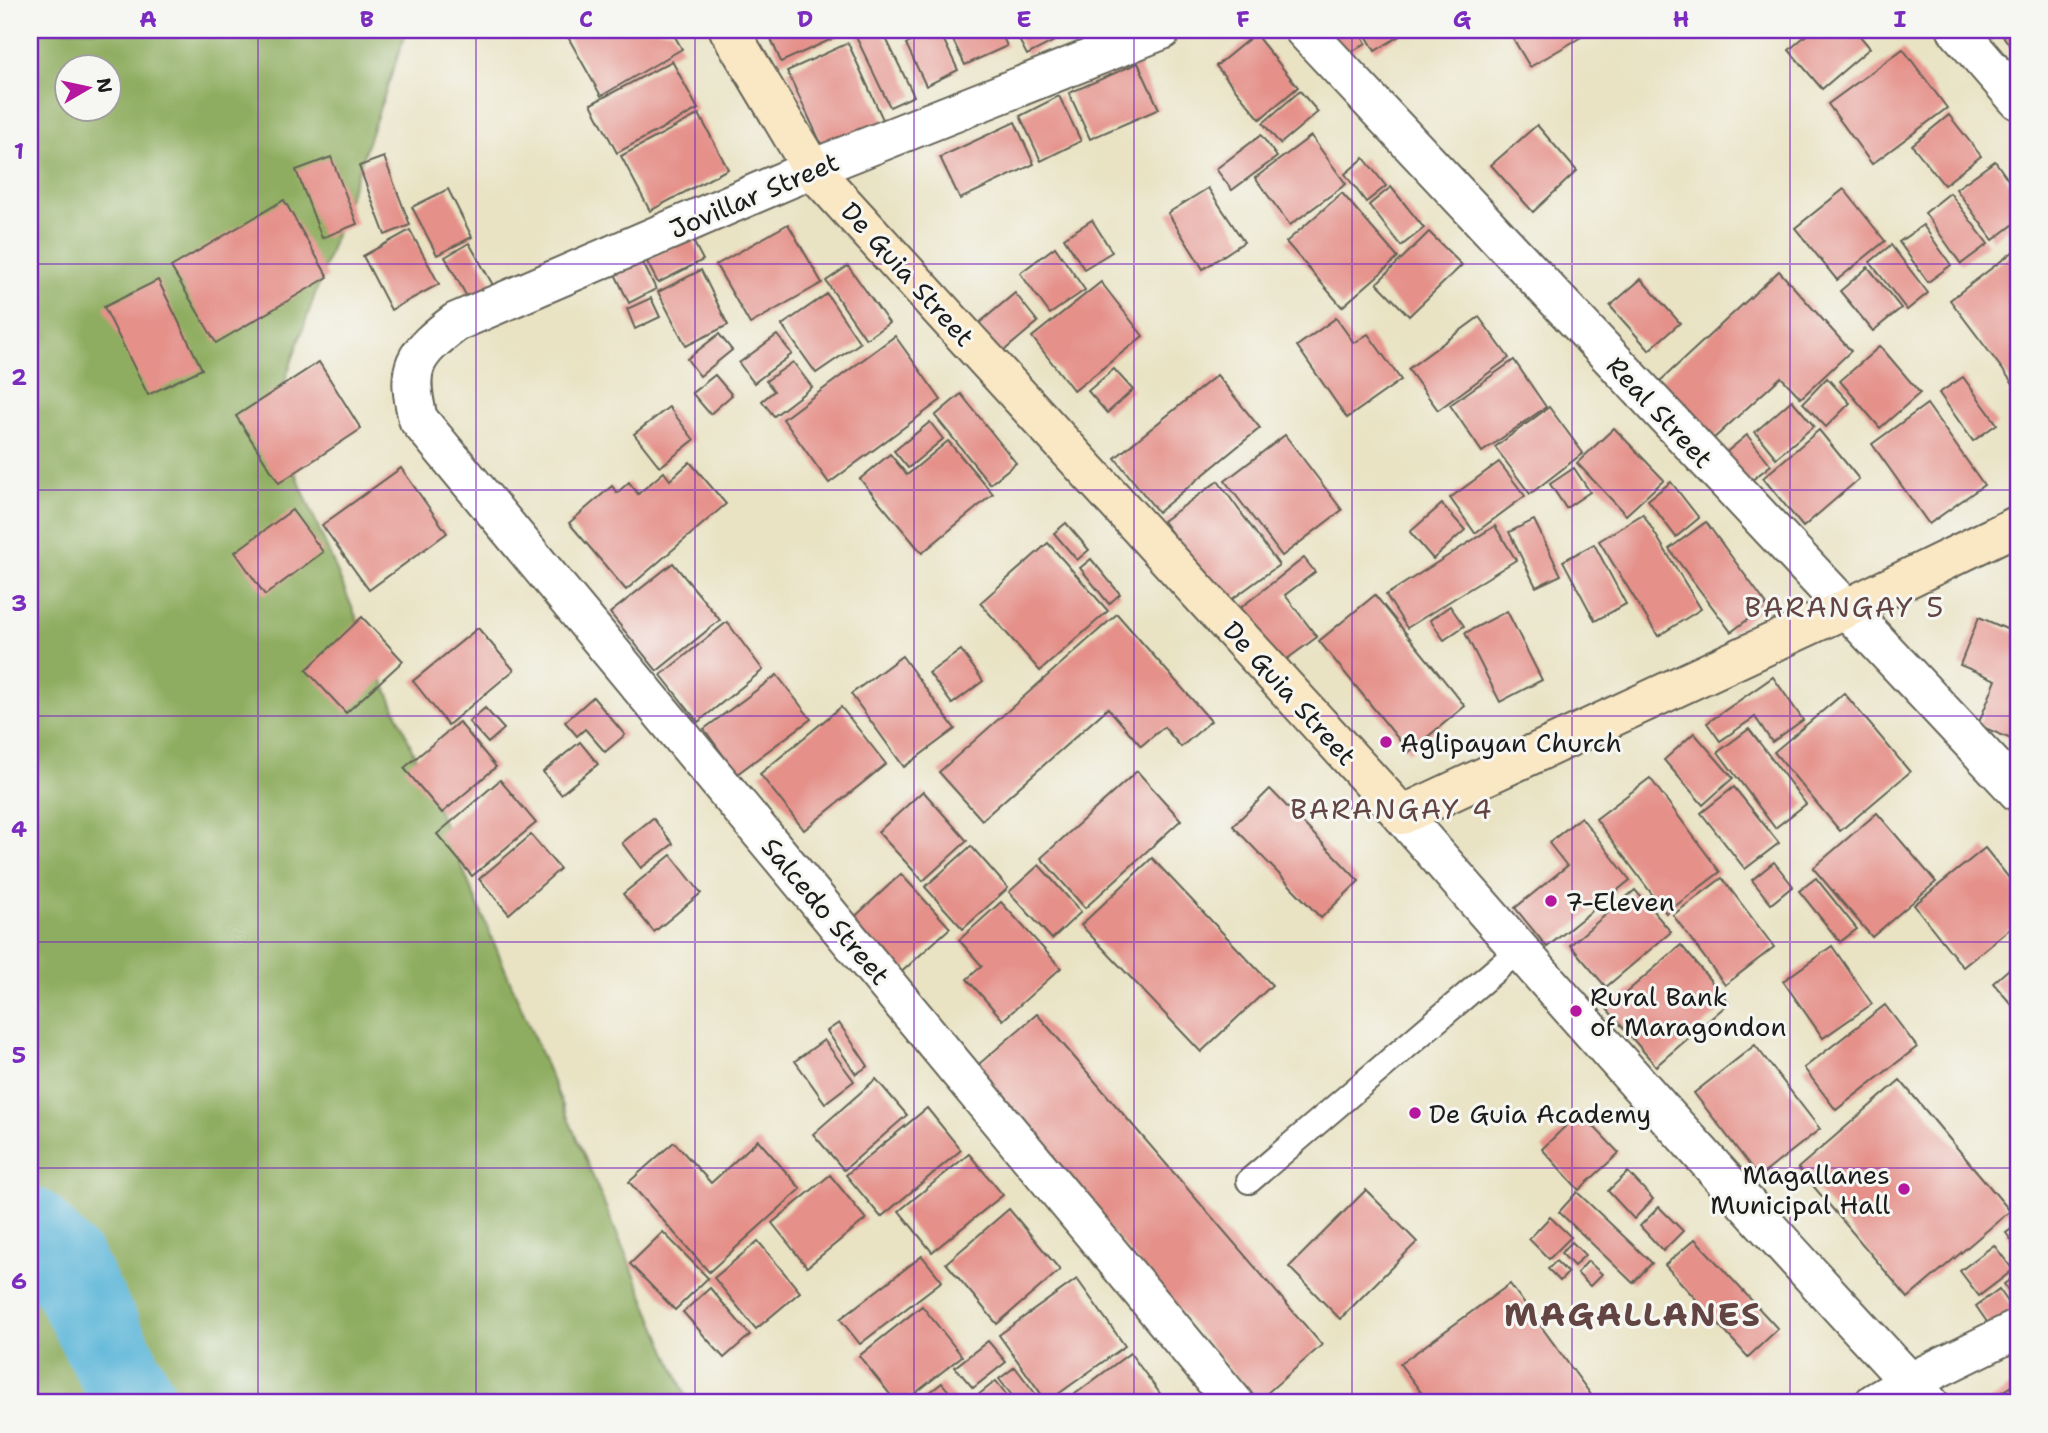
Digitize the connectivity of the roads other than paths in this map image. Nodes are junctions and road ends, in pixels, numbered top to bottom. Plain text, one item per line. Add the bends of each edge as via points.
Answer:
1 (729, 30) edge
2 (1162, 30) edge
3 (1304, 30) edge
4 (1957, 30) edge
5 (2018, 100) edge
6 (812, 169) junction
7 (418, 419) joint
8 (2018, 525) edge
9 (1845, 609) junction
10 (2018, 792) edge
11 (1402, 815) junction
12 (1519, 950) junction
13 (1249, 1181) dead end
14 (2018, 1329) edge
15 (1920, 1393) edge
16 (1234, 1403) edge
17 (1874, 1403) edge

1 - 6 main road, De Guia Street
2 - 6 street, Jovillar Street
3 - 9 street, Real Street
4 - 5 street
6 - 7 street, Jovillar Street via 456,322 429,343 413,368 411,391
6 - 11 main road, De Guia Street
7 - 16 street, Salcedo Street
8 - 9 main road
9 - 10 street, Real Street
9 - 11 main road
11 - 12 street, De Guia Street
12 - 13 lane
12 - 15 street, De Guia Street
14 - 15 street
15 - 17 street

